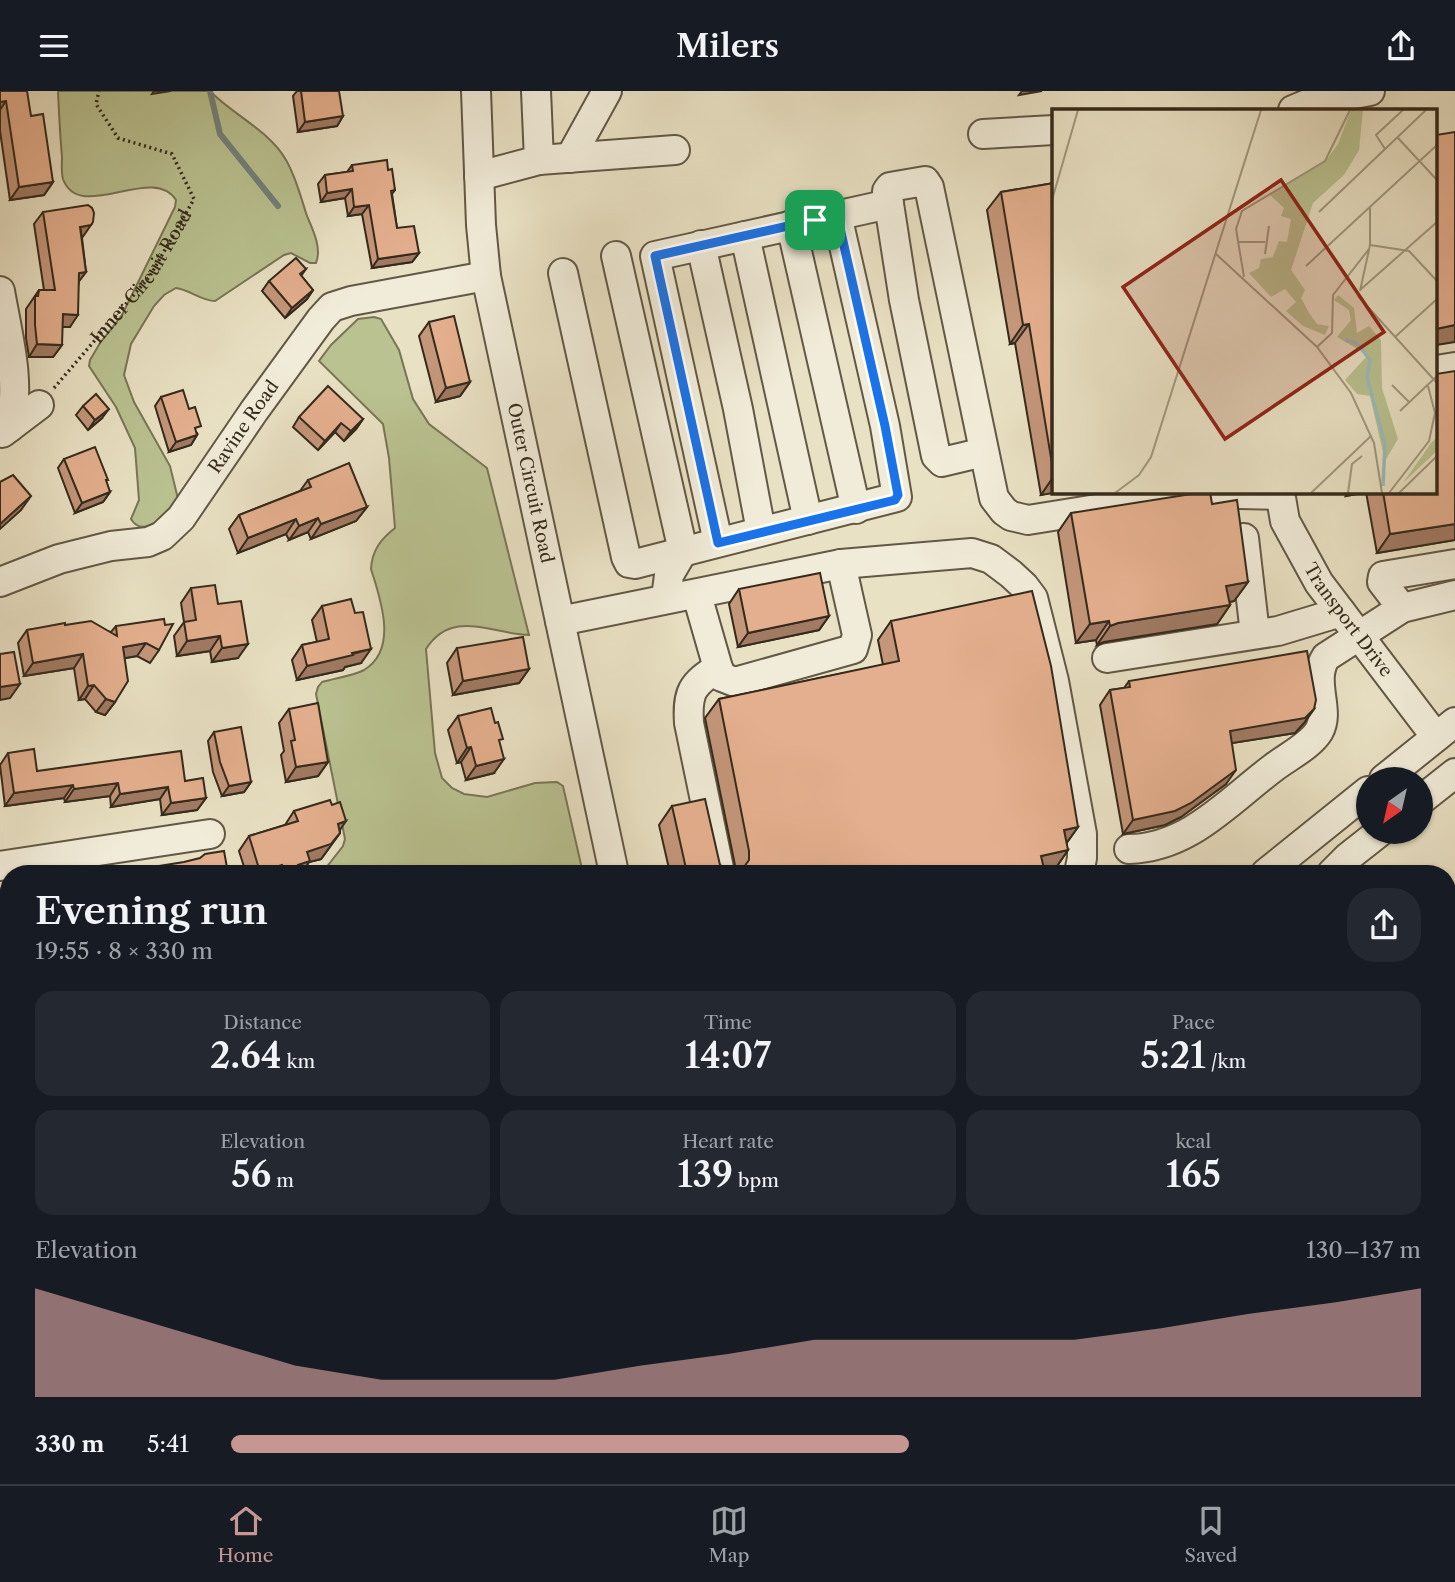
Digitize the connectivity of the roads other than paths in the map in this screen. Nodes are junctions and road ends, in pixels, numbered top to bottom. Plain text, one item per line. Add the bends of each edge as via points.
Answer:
1 (476, 91) edge
2 (536, 91) edge
3 (607, 91) edge
4 (1370, 91) edge
5 (1295, 109) edge
6 (1052, 130) edge
7 (983, 134) dead end
8 (676, 150) dead end
9 (570, 158) junction
10 (539, 160) junction
11 (479, 176) junction
12 (889, 204) junction
13 (837, 215) junction
14 (791, 225) junction
15 (745, 236) junction
16 (701, 245) junction
17 (616, 256) dead end
18 (563, 274) dead end
19 (486, 276) junction
20 (0, 291) edge
21 (39, 405) road end
22 (5, 431) edge
23 (984, 452) junction
24 (1280, 493) edge
25 (856, 509) junction
26 (808, 520) junction
27 (761, 531) junction
28 (1244, 538) edge
29 (718, 543) junction
30 (683, 551) junction
31 (841, 564) junction
32 (1455, 564) edge
33 (0, 582) edge
34 (697, 595) junction
35 (1455, 595) edge
36 (666, 598) junction
37 (1402, 608) junction
38 (1342, 612) junction
39 (560, 621) junction
40 (1359, 634) junction
41 (1255, 635) junction
42 (1107, 658) dead end
43 (718, 668) junction
44 (1446, 729) edge
45 (1399, 767) edge
46 (1455, 773) edge
47 (1433, 790) edge
48 (1356, 801) edge
49 (210, 834) dead end
50 (1364, 844) edge
51 (1129, 849) dead end
52 (7, 865) edge
53 (612, 865) edge
54 (718, 865) edge
55 (1081, 865) edge
56 (1276, 865) edge
57 (1340, 865) edge

1 - 11 street, Outer Circuit Road
2 - 10 street
3 - 9 street
4 - 5 street
6 - 7 street
8 - 9 street
9 - 10 street
10 - 11 street
11 - 19 street, Outer Circuit Road
12 - 13 street
12 - 23 street via 936,456 942,461
12 - 23 street via 889,188 928,183
13 - 14 street
13 - 25 street via 898,495 895,500
14 - 15 street
14 - 25 street
15 - 16 street
15 - 26 street
16 - 27 street
16 - 29 street via 658,254 654,259
17 - 30 street
18 - 30 street via 626,557 635,564
19 - 33 street, Ravine Road via 332,307 181,518 162,536 60,559
19 - 39 street, Outer Circuit Road
20 - 22 street via 16,382 13,412
21 - 22 street
23 - 24 street via 994,498 1018,520 1196,493
24 - 38 street, Transport Drive via 1285,521 1319,583
25 - 26 street
26 - 27 street
27 - 29 street
28 - 41 street
29 - 30 street
30 - 36 street via 669,575
31 - 34 street
31 - 43 street via 857,635 853,649 735,682 722,677
31 - 55 street via 972,552 991,559 1024,586 1033,598 1054,681 1082,834
32 - 37 street via 1383,576 1381,582
34 - 36 street
34 - 43 street
35 - 37 street
36 - 39 street
37 - 40 street
38 - 40 street, Transport Drive
38 - 41 street
39 - 53 street, Outer Circuit Road
40 - 44 street, Transport Drive
40 - 51 street via 1326,657 1319,670 1322,719 1314,737 1227,808 1164,845
41 - 42 street
43 - 54 street via 700,679 688,706
44 - 45 street
46 - 47 street
48 - 56 street
49 - 52 street
50 - 57 street

